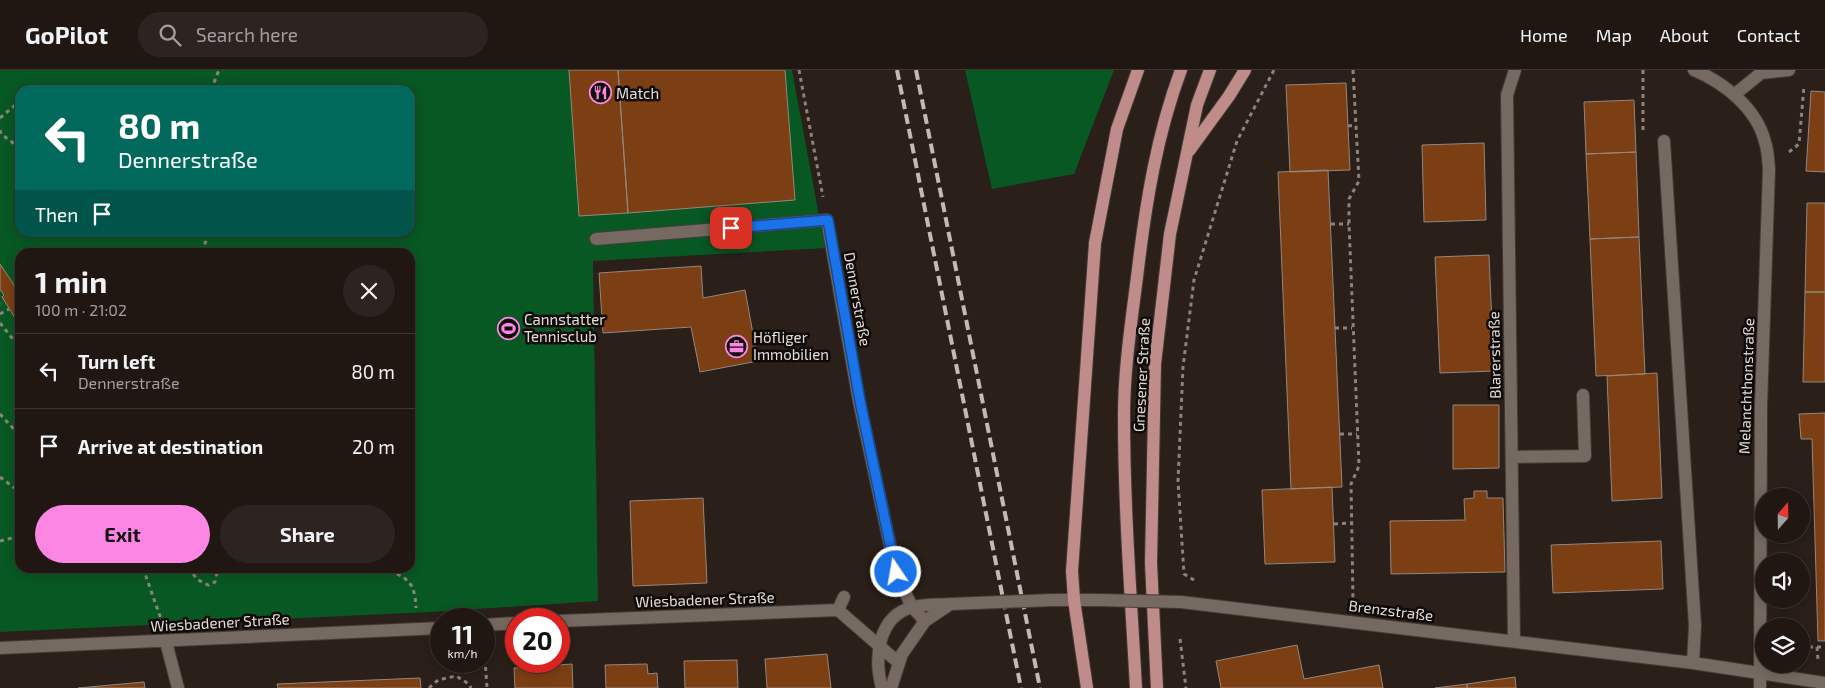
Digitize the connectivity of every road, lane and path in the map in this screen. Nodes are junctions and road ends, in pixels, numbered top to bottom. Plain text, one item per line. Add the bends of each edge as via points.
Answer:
1 (218, 70) edge
2 (799, 70) edge
3 (1138, 70) edge
4 (1181, 70) edge
5 (1210, 70) edge
6 (1245, 70) edge
7 (1274, 70) edge
8 (1352, 70) edge
9 (1515, 70) edge
10 (1643, 70) edge
11 (1694, 70) edge
12 (1789, 70) edge
13 (1804, 79) dead end
14 (214, 85) edge
15 (1734, 95) junction
16 (15, 104) edge
17 (0, 118) edge
18 (1356, 125) junction
19 (1348, 126) dead end
20 (0, 130) edge
21 (1664, 141) joint
22 (15, 144) edge
23 (1186, 155) junction
24 (1769, 168) junction
25 (828, 220) junction
26 (1331, 224) dead end
27 (1349, 224) junction
28 (596, 239) dead end
29 (9, 309) dead end
30 (0, 314) edge
31 (0, 322) edge
32 (1335, 328) dead end
33 (1352, 328) junction
34 (15, 342) edge
35 (1583, 395) dead end
36 (0, 414) edge
37 (15, 430) edge
38 (1340, 434) dead end
39 (1357, 434) junction
40 (1512, 457) junction
41 (0, 477) edge
42 (15, 488) edge
43 (1352, 523) junction
44 (1334, 524) dead end
45 (15, 537) edge
46 (0, 541) edge
47 (145, 573) edge
48 (192, 573) edge
49 (218, 573) edge
50 (395, 573) edge
51 (844, 597) dead end
52 (1074, 600) junction
53 (1195, 602) junction
54 (951, 604) junction
55 (912, 608) junction
56 (838, 610) junction
57 (1759, 618) edge
58 (570, 621) edge
59 (925, 621) junction
60 (1354, 621) junction
61 (430, 628) edge
62 (417, 629) junction
63 (1178, 629) dead end
64 (1514, 641) junction
65 (166, 642) junction
66 (879, 645) junction
67 (1810, 647) edge
68 (1825, 647) edge
69 (0, 648) edge
70 (899, 663) junction
71 (1693, 663) junction
72 (1755, 672) edge
73 (486, 673) edge
74 (1758, 673) edge
75 (1764, 673) edge
76 (1825, 683) edge
77 (178, 688) edge
78 (429, 688) edge
79 (471, 688) edge
80 (487, 688) edge
81 (882, 688) edge
82 (891, 688) edge
83 (1087, 688) edge
84 (1136, 688) edge
85 (1157, 688) edge
86 (1186, 688) edge
87 (1760, 688) edge

1 - 14 path
2 - 25 path
3 - 52 main road via 1117,129 1095,244 1073,552
4 - 84 main road, Gnesener Straße via 1160,137 1144,217 1128,349 1124,415
5 - 23 main road, Gnesener Straße via 1197,104
6 - 23 main road
7 - 53 path via 1237,141 1194,280 1183,367 1178,481 1184,574 1197,581
8 - 18 path
9 - 40 street, Blarerstraße via 1507,95
10 - 21 path via 1643,131
11 - 15 street, Melanchthonstraße via 1712,77
12 - 15 street via 1761,73
13 - 24 path via 1799,144
15 - 24 street, Melanchthonstraße via 1753,114 1765,141
16 - 17 path
18 - 19 path
18 - 27 path via 1359,181 1349,199
20 - 22 path
21 - 71 street via 1695,626
23 - 85 main road, Gnesener Straße via 1170,234 1155,364 1151,563
24 - 57 street, Melanchthonstraße via 1761,406
25 - 28 street
25 - 55 street, Dennerstraße via 860,401 896,572
26 - 27 path
27 - 33 path
29 - 30 path
31 - 34 path
32 - 33 path
33 - 39 path
35 - 40 street via 1585,456
36 - 37 path
38 - 39 path
39 - 43 path via 1359,466 1351,484
40 - 64 street, Blarerstraße
41 - 42 path
43 - 44 path
43 - 60 path
45 - 46 path
47 - 65 path via 158,606
48 - 49 path via 208,585 215,582
50 - 62 path via 403,576 416,592
51 - 56 street
52 - 53 street, Brenzstraße, bridge
52 - 54 street, Brenzstraße, bridge
52 - 83 main road
53 - 60 street, Brenzstraße
54 - 55 street
54 - 59 street
55 - 59 street, Dennerstraße
55 - 66 street via 897,615 882,634
56 - 58 street, Wiesbadener Straße
56 - 66 street
59 - 70 street
60 - 64 street, Brenzstraße
61 - 62 street, Wiesbadener Straße
62 - 65 street, Wiesbadener Straße
63 - 86 path
64 - 71 street, Brenzstraße
65 - 69 street, Wiesbadener Straße
65 - 77 street
66 - 70 street
66 - 81 street via 877,660
67 - 68 path
70 - 82 street
71 - 72 street, Brenzstraße
73 - 80 path
74 - 87 street, Melanchthonstraße
75 - 76 street, Brenzstraße
78 - 79 path via 438,680 456,676

